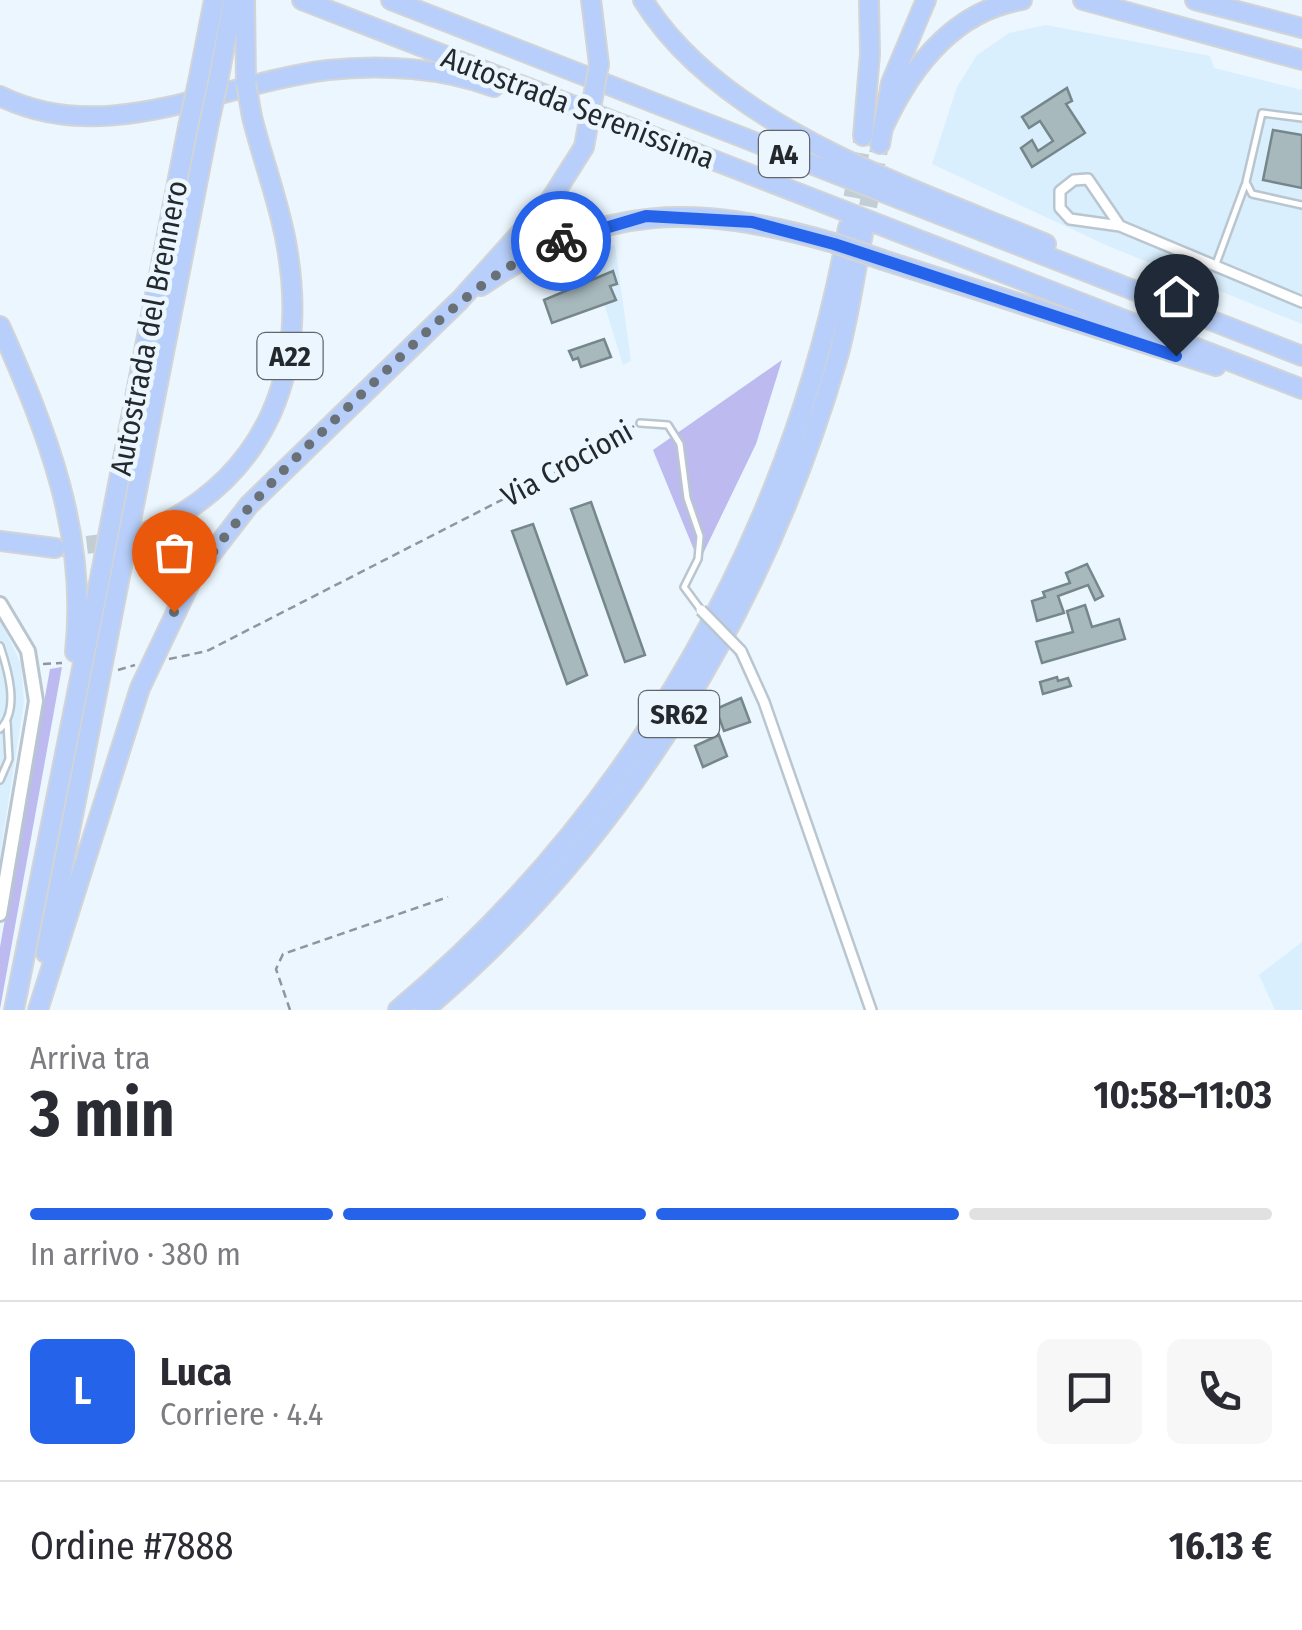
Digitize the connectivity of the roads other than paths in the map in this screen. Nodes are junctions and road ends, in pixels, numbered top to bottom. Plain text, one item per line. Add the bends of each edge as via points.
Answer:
1 (210, 0) edge
2 (233, 0) edge
3 (245, 0) edge
4 (302, 0) edge
5 (390, 0) edge
6 (592, 0) edge
7 (642, 0) edge
8 (869, 0) edge
9 (926, 0) edge
10 (1022, 0) edge
11 (1083, 0) edge
12 (1195, 0) edge
13 (1302, 28) edge
14 (1302, 60) edge
15 (0, 96) edge
16 (1302, 118) edge
17 (875, 136) junction
18 (708, 158) junction
19 (1246, 182) junction
20 (1302, 205) edge
21 (1120, 226) junction
22 (1216, 267) junction
23 (460, 300) junction
24 (1302, 302) edge
25 (1177, 308) junction
26 (0, 326) edge
27 (1302, 356) edge
28 (1296, 386) edge
29 (640, 423) road end
30 (136, 530) junction
31 (0, 541) edge
32 (54, 548) tunnel mouth
33 (0, 604) edge
34 (701, 610) joint
35 (0, 646) edge
36 (7, 722) junction
37 (0, 729) edge
38 (66, 752) junction
39 (0, 780) edge
40 (6, 886) junction
41 (0, 900) edge
42 (0, 914) edge
43 (14, 1010) edge
44 (36, 1010) edge
45 (398, 1010) edge
46 (424, 1010) edge
47 (871, 1010) edge

1 - 38 highway, Autostrada del Brennero, bridge
2 - 30 highway, Autostrada del Brennero, bridge
3 - 30 highway, A22, bridge via 246,83 284,236 292,346 282,392 258,440 220,487 174,520
4 - 18 highway, Autostrada Serenissima / A4
5 - 25 highway, Autostrada Serenissima / A4
6 - 23 highway, bridge via 599,64 584,147 551,198
7 - 25 highway, A4 via 718,84 770,119 1104,268
8 - 17 highway
9 - 17 highway
10 - 17 highway via 941,39
11 - 14 highway
12 - 13 highway
15 - 18 highway via 41,111 126,114 326,70 400,69 475,80
16 - 19 lane via 1262,112
18 - 28 highway, Autostrada Serenissima / A4
19 - 20 lane via 1252,194
19 - 22 lane
21 - 21 street via 1088,179 1060,191 1060,208 1070,219
21 - 22 street
22 - 24 street
23 - 28 highway, bridge via 550,246 646,216 752,222 1176,356
23 - 44 highway via 249,505 192,579 140,688
25 - 27 highway, Autostrada Serenissima / A4
26 - 38 highway via 46,434 74,541 79,580
29 - 34 lane, Via Crocioni via 668,425 680,444 686,498 700,536 684,588
30 - 44 highway, Autostrada del Brennero, bridge via 121,571
31 - 32 highway
33 - 40 street via 20,632 36,701
34 - 47 street, Via Crocioni, bridge via 742,651 764,702
35 - 36 lane via 11,700
36 - 37 lane
36 - 39 lane via 9,759
38 - 43 highway, Autostrada del Brennero
40 - 41 lane
40 - 42 street
45 - 46 highway, SR62 via 566,840 692,658 776,490 855,231 838,357 808,449 717,655 580,851

